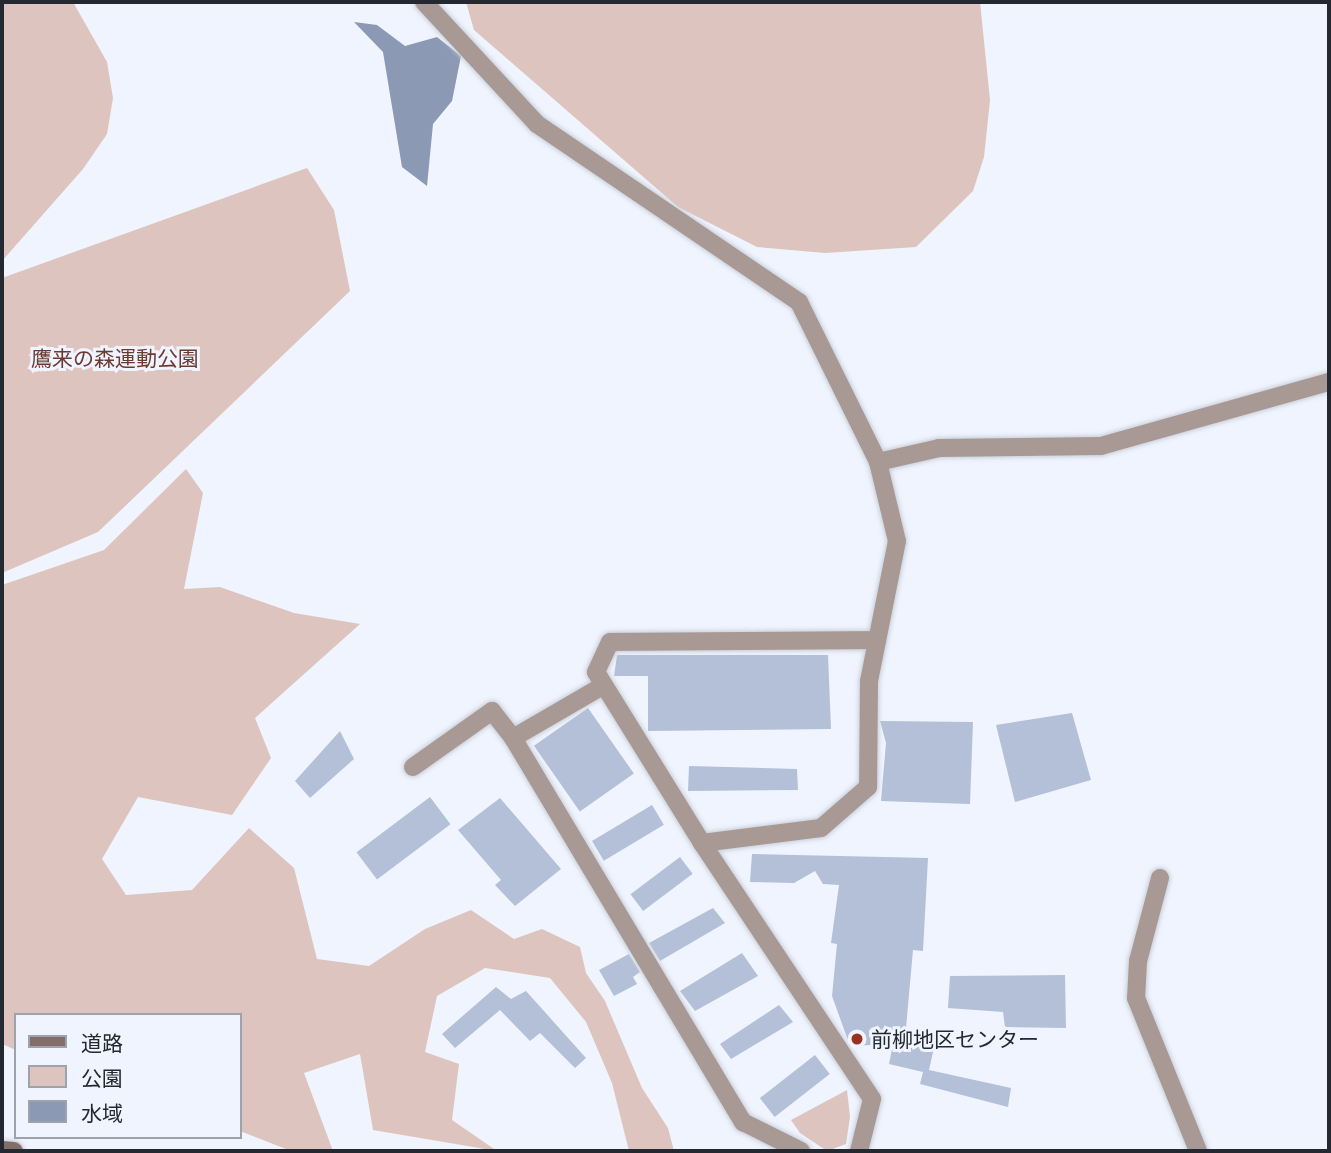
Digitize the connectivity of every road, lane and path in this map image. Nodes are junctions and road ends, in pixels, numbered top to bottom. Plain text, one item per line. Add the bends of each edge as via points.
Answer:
1 (424, 2) edge
2 (1329, 382) edge
3 (878, 463) junction
4 (877, 639) junction
5 (604, 685) junction
6 (513, 738) junction
7 (413, 767) dead end
8 (702, 843) junction
9 (1160, 878) dead end
10 (2, 1150) edge
11 (14, 1151) edge
12 (801, 1151) edge
13 (859, 1151) edge
14 (1198, 1151) edge

1 - 3 street via 537,124 799,302
2 - 3 street via 1101,446 939,448
3 - 4 street via 897,541
4 - 5 street via 610,642 596,672
4 - 8 street via 869,681 868,787 821,828
5 - 6 street
5 - 8 street
6 - 7 street via 492,711
6 - 12 street via 743,1122
8 - 13 street via 872,1099
9 - 14 street via 1138,961 1136,998
10 - 11 main road

